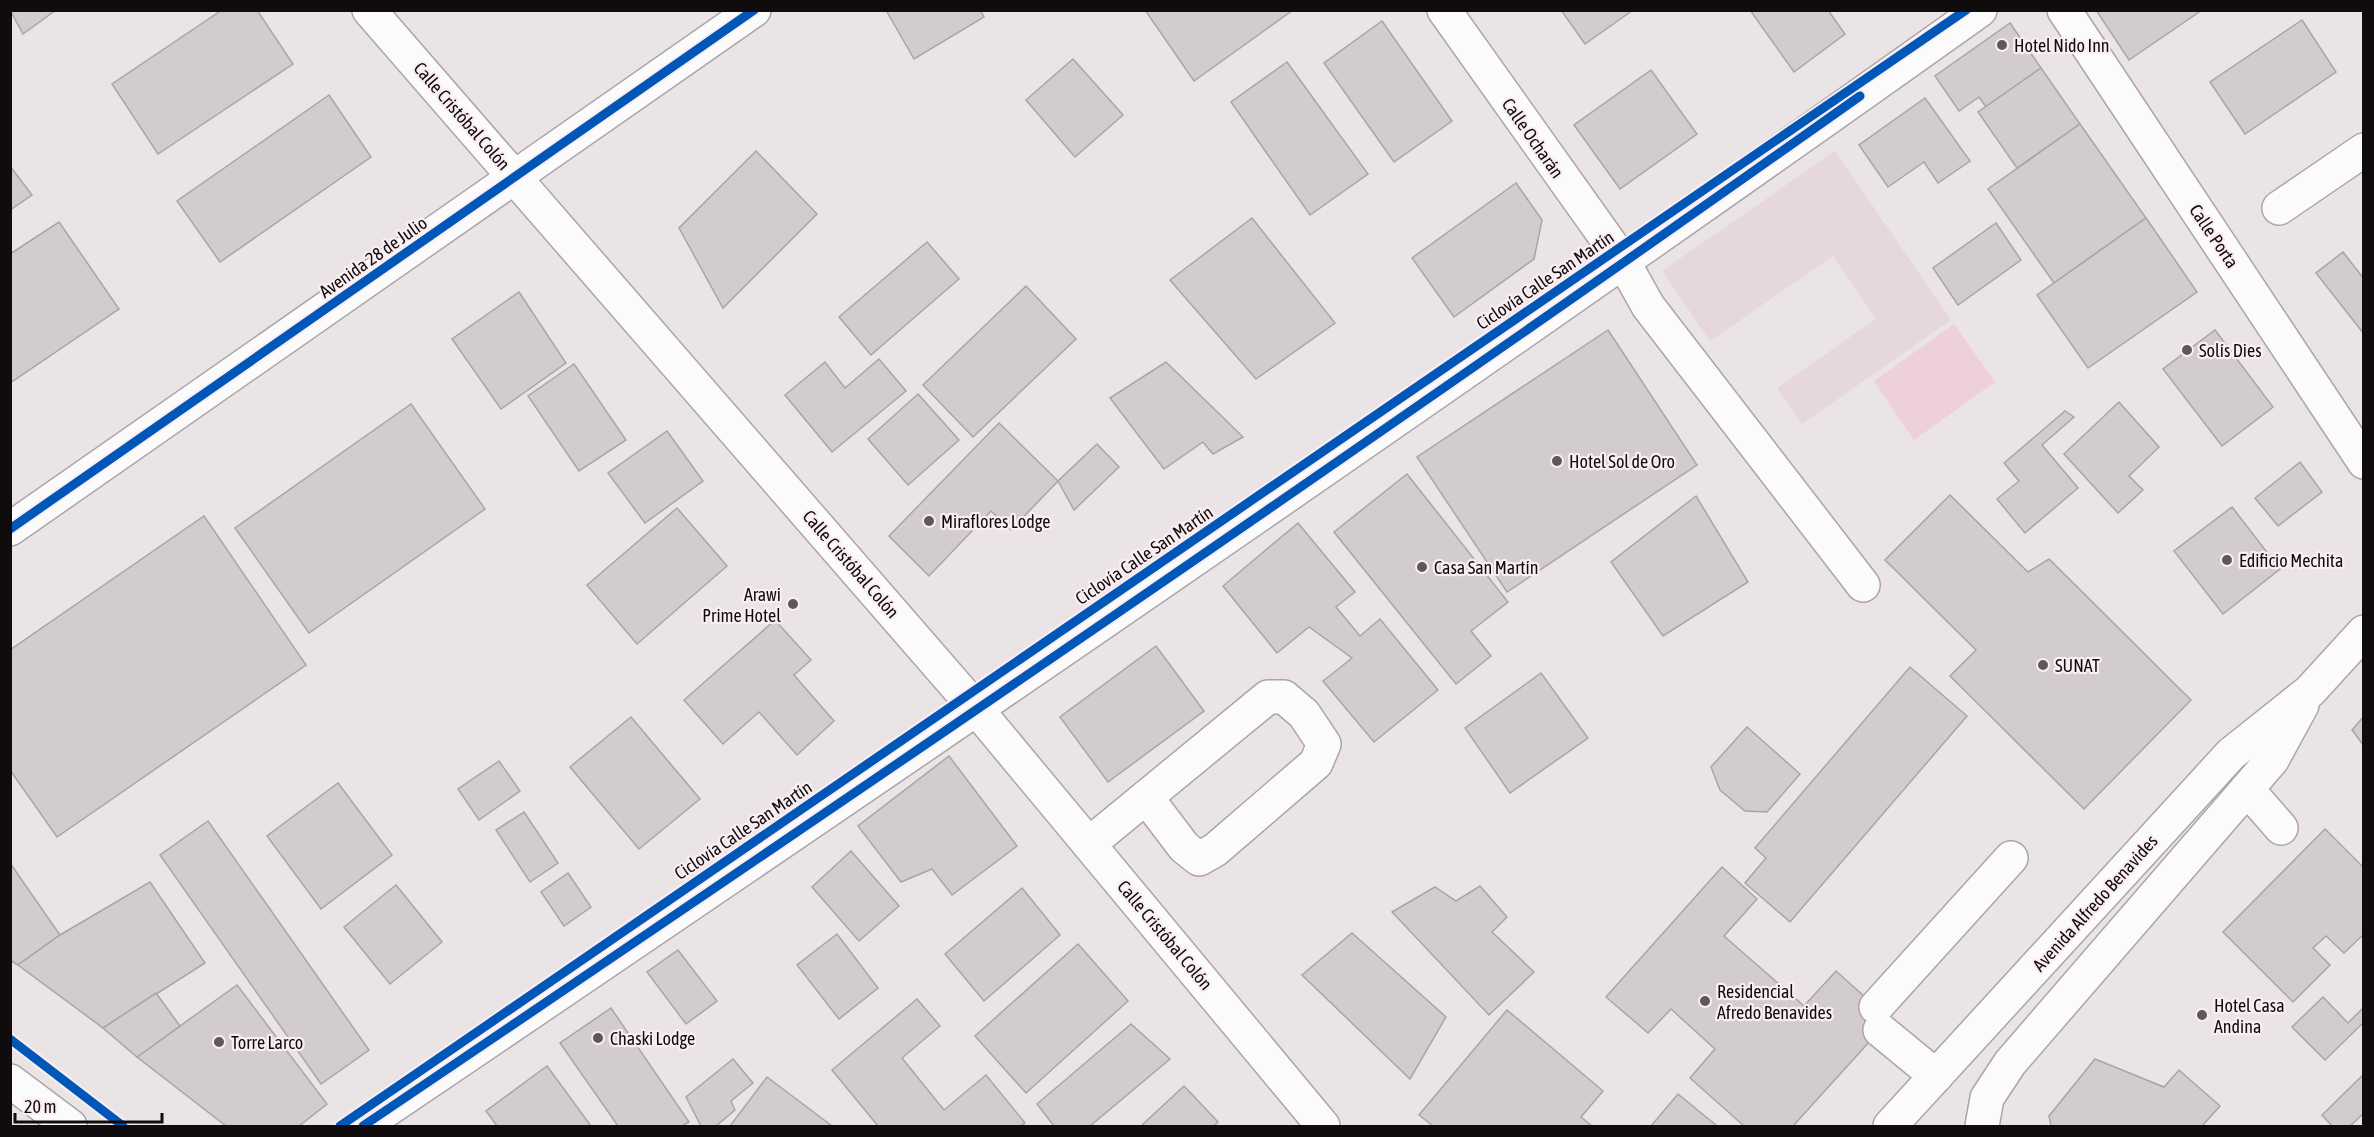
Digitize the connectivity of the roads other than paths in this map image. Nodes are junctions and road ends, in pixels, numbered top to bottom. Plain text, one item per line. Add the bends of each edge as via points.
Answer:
1 (369, 10) edge
2 (753, 10) edge
3 (1444, 10) edge
4 (1980, 10) edge
5 (2064, 10) edge
6 (2364, 150) edge
7 (516, 178) junction
8 (2278, 208) dead end
9 (1624, 263) junction
10 (2364, 462) edge
11 (10, 529) edge
12 (1863, 585) dead end
13 (2364, 632) edge
14 (2310, 691) junction
15 (978, 711) junction
16 (2247, 789) junction
17 (1146, 797) junction
18 (2281, 828) dead end
19 (1089, 844) junction
20 (2011, 858) dead end
21 (1936, 1076) junction
22 (10, 1081) edge
23 (70, 1126) edge
24 (363, 1126) edge
25 (1323, 1126) edge
26 (1890, 1126) edge
27 (1982, 1126) edge

1 - 7 street, Calle Cristóbal Colón
2 - 7 street, Avenida 28 de Julio
3 - 9 street, Calle Ocharán
4 - 9 street
5 - 10 street, Calle Porta
6 - 8 street
7 - 11 street, Avenida 28 de Julio
7 - 15 street, Calle Cristóbal Colón
9 - 12 street, Calle Ocharán via 1648,306
9 - 15 street
13 - 14 street, Avenida Alfredo Benavides
14 - 16 street, Avenida Alfredo Benavides via 2272,760
14 - 21 street, Avenida Alfredo Benavides via 2231,754
15 - 19 street, Calle Cristóbal Colón
15 - 24 street
16 - 18 street
16 - 27 street, Avenida Alfredo Benavides via 2010,1063 1987,1098
17 - 17 street via 1184,847 1199,859 1316,763 1324,744 1304,714 1284,697 1268,697
17 - 19 street
19 - 25 street, Calle Cristóbal Colón
20 - 21 street via 1878,1018
21 - 26 street, Avenida Alfredo Benavides
22 - 23 street

